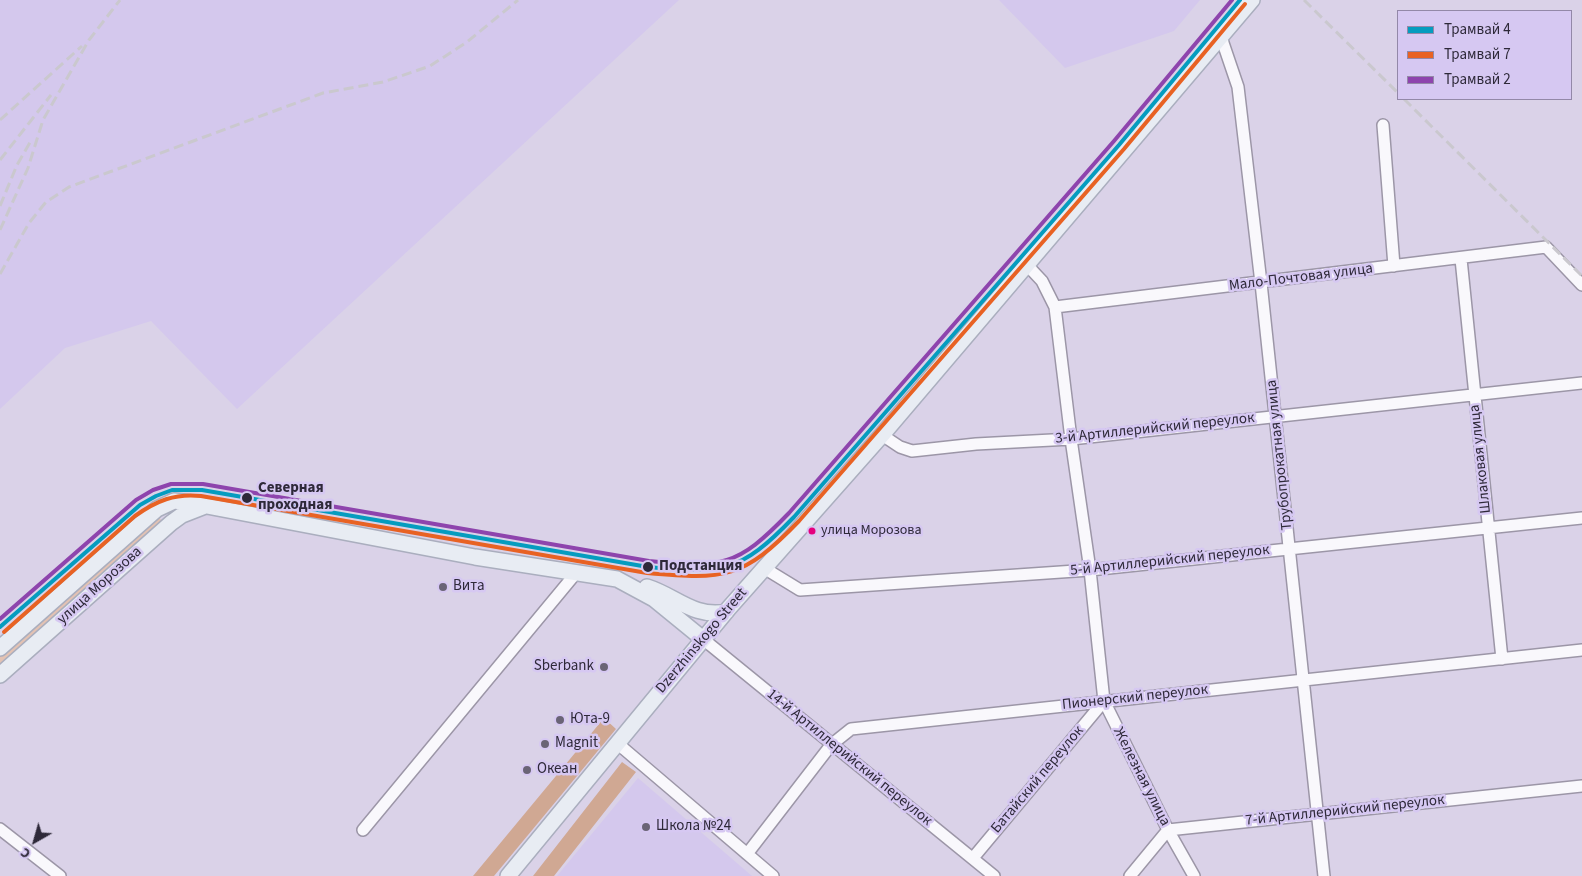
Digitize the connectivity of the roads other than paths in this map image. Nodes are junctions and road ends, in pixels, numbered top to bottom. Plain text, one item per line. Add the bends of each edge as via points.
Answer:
1 (1252, 0) edge
2 (1221, 37) junction
3 (1383, 125) dead end
4 (1460, 259) junction
5 (1027, 266) junction
6 (1394, 266) junction
7 (1261, 283) junction
8 (1582, 285) edge
9 (1055, 307) junction
10 (1582, 383) edge
11 (1474, 394) junction
12 (1276, 416) junction
13 (882, 435) junction
14 (1071, 439) junction
15 (181, 508) junction
16 (1582, 518) edge
17 (1488, 528) junction
18 (1290, 548) junction
19 (764, 568) junction
20 (1090, 570) junction
21 (576, 573) junction
22 (617, 579) junction
23 (726, 612) junction
24 (703, 639) junction
25 (0, 648) edge
26 (1582, 650) edge
27 (1502, 659) junction
28 (0, 675) edge
29 (1304, 680) junction
30 (1104, 702) junction
31 (617, 743) junction
32 (832, 745) junction
33 (1582, 786) edge
34 (1318, 814) junction
35 (0, 829) edge
36 (363, 830) dead end
37 (1168, 830) junction
38 (747, 854) junction
39 (973, 858) junction
40 (60, 876) edge
41 (508, 876) edge
42 (773, 876) edge
43 (994, 876) edge
44 (1130, 876) edge
45 (1194, 876) edge
46 (1324, 876) edge

1 - 2 main road, Dzerzhinskogo Street
2 - 5 main road, Dzerzhinskogo Street
2 - 7 street, Трубопрокатная улица via 1238,87
3 - 6 street
4 - 6 street, Мало-Почтовая улица
4 - 8 street, Мало-Почтовая улица via 1546,247
4 - 11 street, Шлаковая улица
5 - 9 street, Железная улица via 1042,281
5 - 13 main road, Dzerzhinskogo Street
6 - 7 street, Мало-Почтовая улица
7 - 9 street, Мало-Почтовая улица
7 - 12 street, Трубопрокатная улица
9 - 14 street, Железная улица
10 - 11 street, 3-й Артиллерийский переулок
11 - 12 street, 3-й Артиллерийский переулок
11 - 17 street, Шлаковая улица
12 - 14 street, 3-й Артиллерийский переулок
12 - 18 street, Трубопрокатная улица
13 - 14 street, 3-й Артиллерийский переулок via 900,447 912,450
13 - 19 main road, Dzerzhinskogo Street
14 - 20 street, Железная улица
15 - 21 main road, улица Морозова via 205,506
15 - 25 main road, улица Морозова via 169,502 157,509
15 - 28 main road, улица Морозова
16 - 17 street, 5-й Артиллерийский переулок
17 - 18 street, 5-й Артиллерийский переулок
17 - 27 street, Шлаковая улица
18 - 20 street, 5-й Артиллерийский переулок
18 - 29 street, Трубопрокатная улица
19 - 20 street, 5-й Артиллерийский переулок via 800,590
19 - 23 main road, Dzerzhinskogo Street
20 - 30 street, Железная улица
21 - 22 main road, улица Морозова
21 - 36 street
22 - 23 main road via 653,589 700,613
22 - 24 main road, улица Морозова via 654,599
23 - 24 main road, Dzerzhinskogo Street
24 - 31 main road, Dzerzhinskogo Street
24 - 32 street, 14-й Артиллерийский переулок
26 - 27 street, Пионерский переулок
27 - 29 street, Пионерский переулок
29 - 30 street, Пионерский переулок
29 - 34 street, Трубопрокатная улица
30 - 32 street, Пионерский переулок via 850,729
30 - 37 street, Железная улица
30 - 39 street, Батайский переулок
31 - 38 street
31 - 41 main road, Dzerzhinskogo Street
32 - 38 street, Пионерский переулок
32 - 39 street, 14-й Артиллерийский переулок
33 - 34 street, 7-й Артиллерийский переулок
34 - 37 street, 7-й Артиллерийский переулок
34 - 46 street, Трубопрокатная улица
35 - 40 street
37 - 44 street
37 - 45 street, Железная улица
38 - 42 street
39 - 43 street, 14-й Артиллерийский переулок

